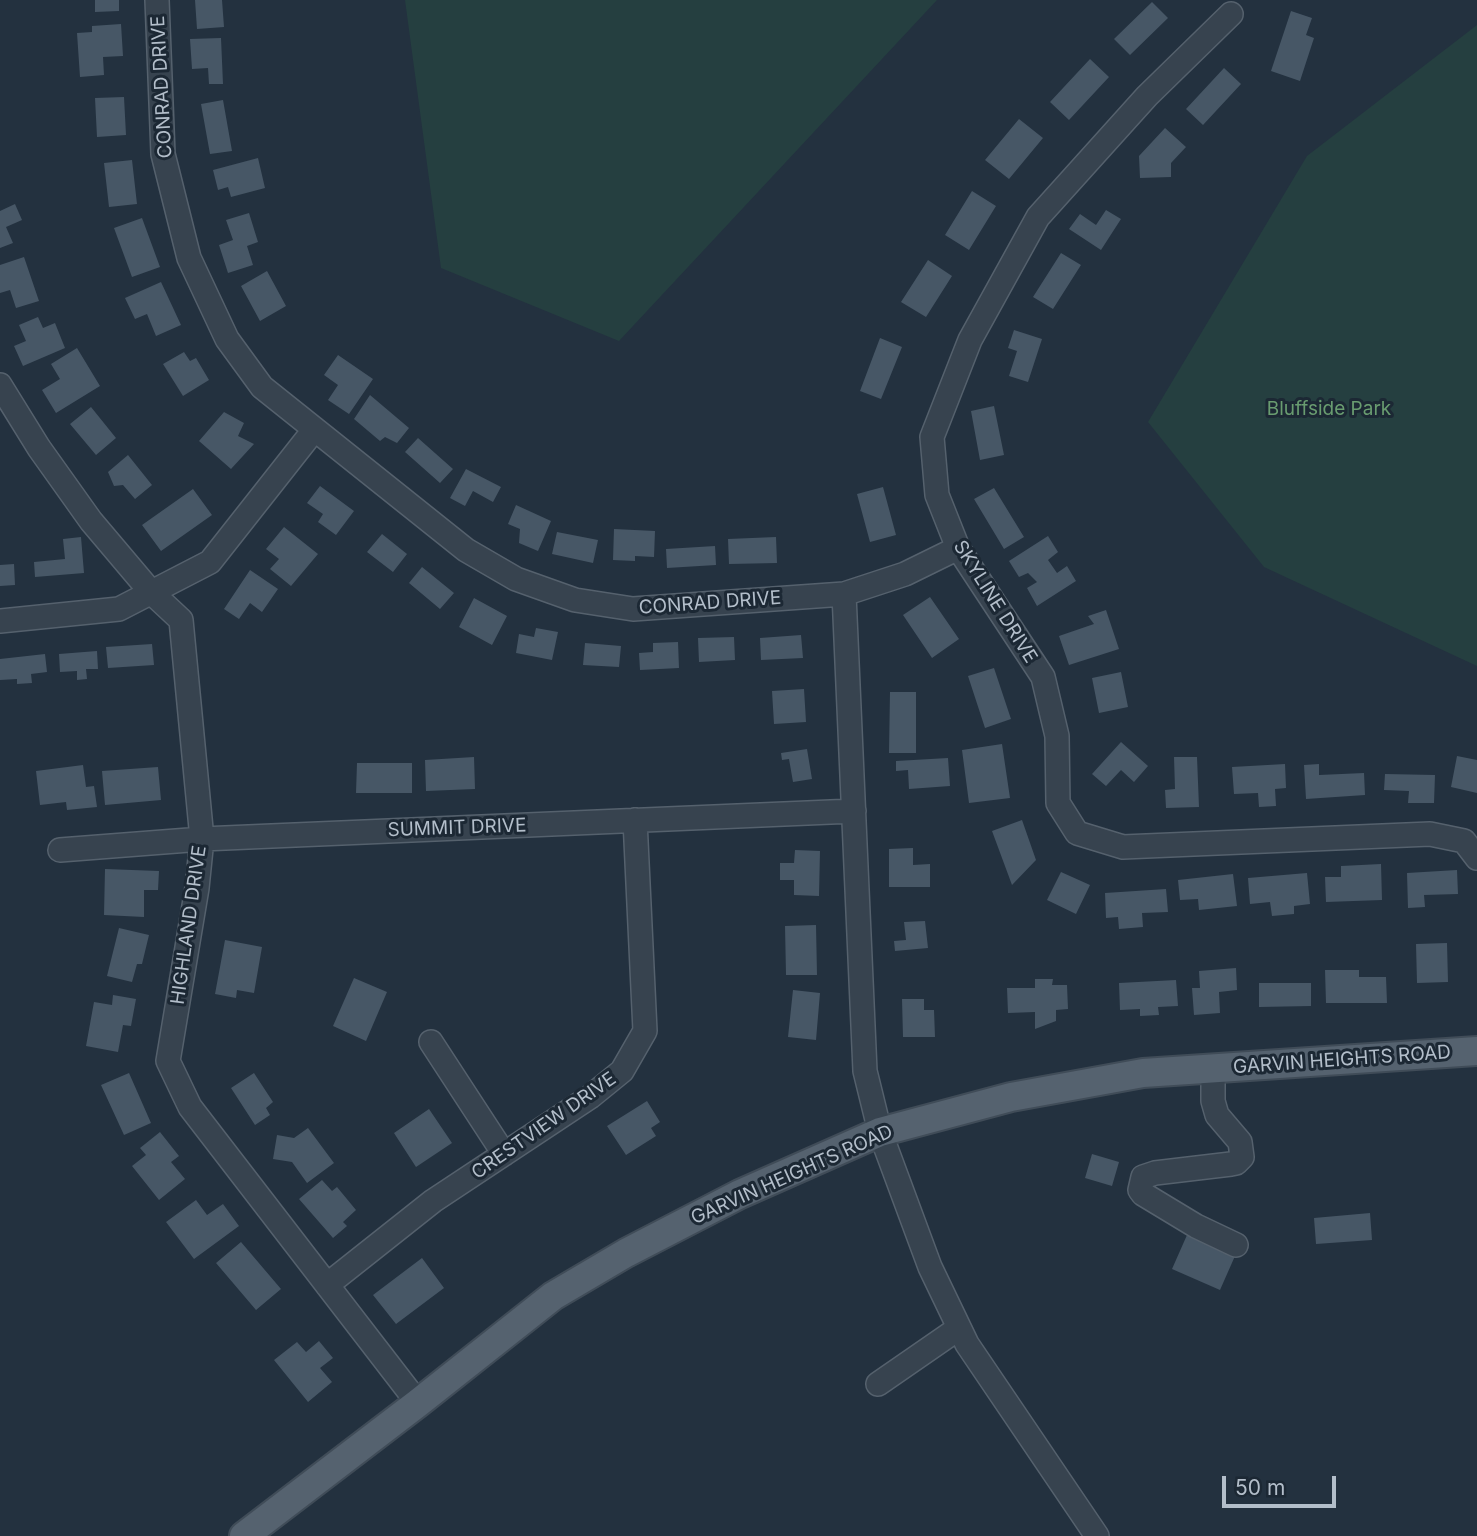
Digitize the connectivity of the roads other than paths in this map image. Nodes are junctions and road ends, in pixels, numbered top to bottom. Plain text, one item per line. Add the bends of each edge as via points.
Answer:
1 (158, 0) edge
2 (1231, 14) dead end
3 (0, 385) edge
4 (314, 430) junction
5 (958, 548) junction
6 (151, 592) junction
7 (844, 594) junction
8 (0, 621) edge
9 (854, 811) junction
10 (635, 820) junction
11 (202, 839) junction
12 (60, 850) dead end
13 (1477, 858) edge
14 (431, 1042) dead end
15 (1477, 1051) edge
16 (1213, 1068) junction
17 (880, 1132) junction
18 (504, 1154) junction
19 (1236, 1245) dead end
20 (327, 1285) junction
21 (959, 1328) junction
22 (878, 1384) dead end
23 (418, 1403) junction
24 (244, 1536) edge
25 (1097, 1536) edge

1 - 4 street, CONRAD DRIVE via 163,154 189,258 234,349 262,387
2 - 5 street, SKYLINE DRIVE via 1147,96 1038,217 970,340 932,438 937,495
3 - 6 street, HIGHLAND DRIVE via 91,521
4 - 6 street via 210,562
4 - 7 street, CONRAD DRIVE via 466,550 516,579 575,600 633,609
5 - 7 street, CONRAD DRIVE via 905,574
5 - 13 street, SKYLINE DRIVE via 1043,677 1058,736 1058,803 1077,833 1123,847 1430,834 1464,841
6 - 8 street via 119,610
6 - 11 street, HIGHLAND DRIVE via 181,620
7 - 9 street
9 - 10 street, SUMMIT DRIVE
9 - 17 street via 865,1071
10 - 11 street, SUMMIT DRIVE
10 - 18 street, CRESTVIEW DRIVE via 645,1031 622,1071
11 - 12 street, SUMMIT DRIVE
11 - 20 street, HIGHLAND DRIVE via 168,1061 190,1107
14 - 18 street
15 - 16 main road, GARVIN HEIGHTS ROAD
16 - 17 main road, GARVIN HEIGHTS ROAD via 1143,1073 1024,1095
16 - 19 street via 1217,1115 1240,1142 1242,1157 1231,1164 1155,1173 1143,1177 1140,1190
17 - 21 street via 930,1267
17 - 23 main road, GARVIN HEIGHTS ROAD via 740,1194 626,1253 553,1296
18 - 20 street, CRESTVIEW DRIVE via 433,1201
20 - 23 street, HIGHLAND DRIVE
21 - 22 street
21 - 25 street
23 - 24 main road, GARVIN HEIGHTS ROAD

